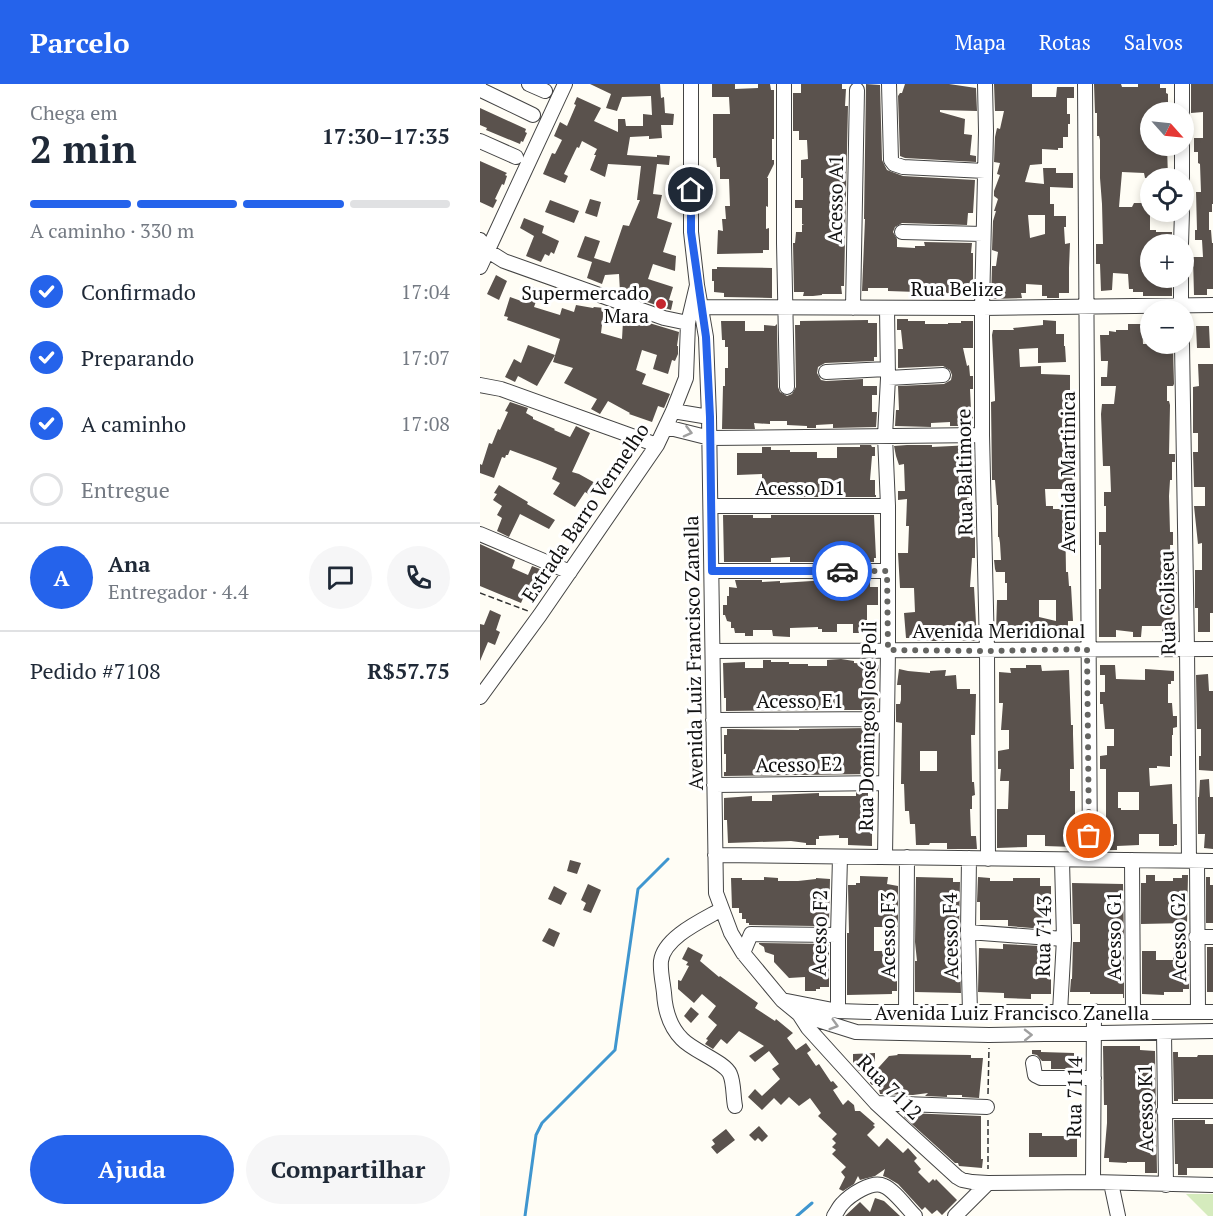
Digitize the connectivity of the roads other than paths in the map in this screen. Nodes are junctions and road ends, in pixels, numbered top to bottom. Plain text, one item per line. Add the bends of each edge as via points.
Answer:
1 (530, 84) edge
2 (566, 84) edge
3 (692, 84) edge
4 (784, 84) edge
5 (889, 84) edge
6 (985, 84) edge
7 (1085, 84) edge
8 (1182, 84) edge
9 (480, 88) edge
10 (857, 90) dead end
11 (545, 91) dead end
12 (1182, 102) edge
13 (533, 116) dead end
14 (480, 141) edge
15 (516, 157) dead end
16 (985, 171) junction
17 (902, 232) dead end
18 (983, 234) junction
19 (484, 245) edge
20 (480, 267) edge
21 (697, 285) junction
22 (1213, 305) edge
23 (1086, 306) junction
24 (702, 307) junction
25 (1140, 307) edge
26 (1194, 307) edge
27 (785, 308) junction
28 (853, 308) junction
29 (887, 308) junction
30 (982, 308) junction
31 (688, 322) junction
32 (1182, 354) edge
33 (826, 372) dead end
34 (887, 374) junction
35 (943, 375) dead end
36 (480, 385) edge
37 (787, 387) dead end
38 (673, 411) junction
39 (710, 417) junction
40 (666, 427) junction
41 (982, 435) junction
42 (885, 436) junction
43 (710, 438) junction
44 (657, 445) junction
45 (711, 506) junction
46 (888, 506) junction
47 (480, 534) edge
48 (712, 571) junction
49 (887, 571) junction
50 (570, 572) junction
51 (1087, 649) junction
52 (1187, 649) junction
53 (1213, 649) edge
54 (888, 650) junction
55 (713, 651) junction
56 (987, 651) junction
57 (480, 697) edge
58 (886, 719) junction
59 (713, 720) junction
60 (885, 783) junction
61 (714, 785) junction
62 (715, 855) junction
63 (840, 857) junction
64 (885, 857) junction
65 (907, 858) junction
66 (969, 858) junction
67 (988, 859) junction
68 (1090, 860) junction
69 (1132, 860) junction
70 (1062, 861) junction
71 (1193, 861) junction
72 (1213, 861) edge
73 (722, 909) junction
74 (968, 932) junction
75 (838, 934) junction
76 (1196, 937) junction
77 (1213, 937) edge
78 (1064, 939) junction
79 (742, 953) junction
80 (800, 1009) junction
81 (838, 1011) junction
82 (1094, 1011) junction
83 (906, 1012) junction
84 (1060, 1012) junction
85 (1133, 1012) junction
86 (1198, 1012) junction
87 (1213, 1012) edge
88 (970, 1013) junction
89 (1213, 1031) edge
90 (1164, 1032) junction
91 (1095, 1033) junction
92 (1033, 1063) dead end
93 (1094, 1078) junction
94 (876, 1103) junction
95 (735, 1106) dead end
96 (987, 1107) dead end
97 (1164, 1111) junction
98 (1213, 1111) edge
99 (1093, 1182) junction
100 (988, 1183) junction
101 (1111, 1183) junction
102 (1166, 1185) junction
103 (1213, 1185) edge
104 (834, 1216) edge
105 (915, 1216) edge
106 (955, 1216) edge
107 (1118, 1216) edge

1 - 11 street
2 - 19 street
3 - 21 street, Estrada Barro Vermelho via 691,232
4 - 27 street
5 - 16 street via 894,164
6 - 16 street, Rua Baltimore
7 - 23 street, Avenida Martinica
8 - 12 street
9 - 13 street
10 - 28 street, Acesso A1
14 - 15 street
16 - 18 street, Rua Baltimore
17 - 18 street
18 - 30 street, Rua Baltimore
19 - 20 street
19 - 31 street via 504,261 664,318
21 - 24 street, Avenida Luiz Francisco Zanella
21 - 31 street, Estrada Barro Vermelho
22 - 26 street, Rua Belize
23 - 25 street, Rua Belize
23 - 30 street, Rua Belize
23 - 51 street, Avenida Martinica
24 - 27 street, Rua Belize
24 - 39 street, Avenida Luiz Francisco Zanella
27 - 28 street, Rua Belize
27 - 37 street
28 - 29 street, Rua Belize
29 - 30 street, Rua Belize
29 - 34 street, Rua Domingos José Poli
30 - 41 street, Rua Baltimore
31 - 38 street, Estrada Barro Vermelho via 686,378
32 - 52 street, Rua Coliseu
33 - 34 street
34 - 35 street
34 - 42 street, Rua Domingos José Poli
36 - 44 street
38 - 39 street
38 - 40 street, Estrada Barro Vermelho
39 - 43 street, Avenida Luiz Francisco Zanella
40 -> 43 street
40 - 44 street, Estrada Barro Vermelho
41 - 42 street
41 - 56 street, Rua Baltimore
42 - 43 street
42 - 46 street, Rua Domingos José Poli
43 - 45 street, Avenida Luiz Francisco Zanella
44 - 50 street, Estrada Barro Vermelho
45 - 46 street, Acesso D1
45 - 48 street, Avenida Luiz Francisco Zanella
46 - 49 street, Rua Domingos José Poli
47 - 50 street
48 - 49 street
48 - 55 street, Avenida Luiz Francisco Zanella
49 - 54 street, Rua Domingos José Poli
50 - 57 street, Estrada Barro Vermelho
51 - 52 street, Avenida Meridional
51 - 56 street, Avenida Meridional
51 - 68 street, Avenida Martinica
52 - 53 street, Avenida Meridional
52 - 71 street, Rua Coliseu
54 - 55 street, Avenida Meridional
54 - 56 street, Avenida Meridional
54 - 58 street, Rua Domingos José Poli
55 - 59 street, Avenida Luiz Francisco Zanella
56 - 67 street, Rua Baltimore
58 - 59 street, Acesso E1
58 - 60 street, Rua Domingos José Poli
59 - 61 street, Avenida Luiz Francisco Zanella
60 - 61 street, Acesso E2
60 - 64 street, Rua Domingos José Poli
61 - 62 street, Avenida Luiz Francisco Zanella
62 - 63 street
62 - 73 street, Avenida Luiz Francisco Zanella via 716,893
63 - 64 street
63 - 75 street, Acesso F2
64 - 65 street
65 - 66 street
65 - 83 street, Acesso F3
66 - 67 street
66 - 74 street, Acesso F4
67 - 70 street
68 - 69 street
68 - 70 street
69 - 71 street
69 - 85 street, Acesso G1
70 - 78 street, Rua 7143
71 - 72 street
71 - 76 street, Acesso G2
73 - 79 street, Avenida Luiz Francisco Zanella
73 - 95 street via 676,936 661,962 665,1003 673,1028 692,1047 725,1066
74 - 78 street
74 - 88 street, Acesso F4
75 - 79 street via 751,934
75 - 81 street, Acesso F2
76 - 77 street
76 - 86 street, Acesso G2
78 - 84 street, Rua 7143
79 - 80 street, Avenida Luiz Francisco Zanella via 783,1000
80 - 81 street, Avenida Luiz Francisco Zanella
80 -> 91 street, Avenida Luiz Francisco Zanella via 856,1032
80 - 94 street, Rua 7112 via 808,1028
81 - 83 street, Avenida Luiz Francisco Zanella
82 - 84 street, Avenida Luiz Francisco Zanella
82 - 85 street, Avenida Luiz Francisco Zanella
82 - 91 street, Rua 7114
83 - 88 street, Avenida Luiz Francisco Zanella
84 - 88 street, Avenida Luiz Francisco Zanella
85 - 86 street, Avenida Luiz Francisco Zanella
86 - 87 street, Avenida Luiz Francisco Zanella
89 - 90 street, Avenida Luiz Francisco Zanella
90 - 91 street, Avenida Luiz Francisco Zanella
90 - 97 street, Acesso K1
91 - 93 street, Rua 7114
92 - 93 street via 1035,1075 1041,1078
93 - 99 street, Rua 7114
94 - 96 street
94 - 100 street, Rua 7112 via 957,1177
97 - 98 street
97 - 102 street, Acesso K1
99 - 100 street
99 - 101 street
100 - 106 street
101 - 102 street
101 - 107 street
102 - 103 street
104 - 105 street via 842,1203 874,1184 884,1186

